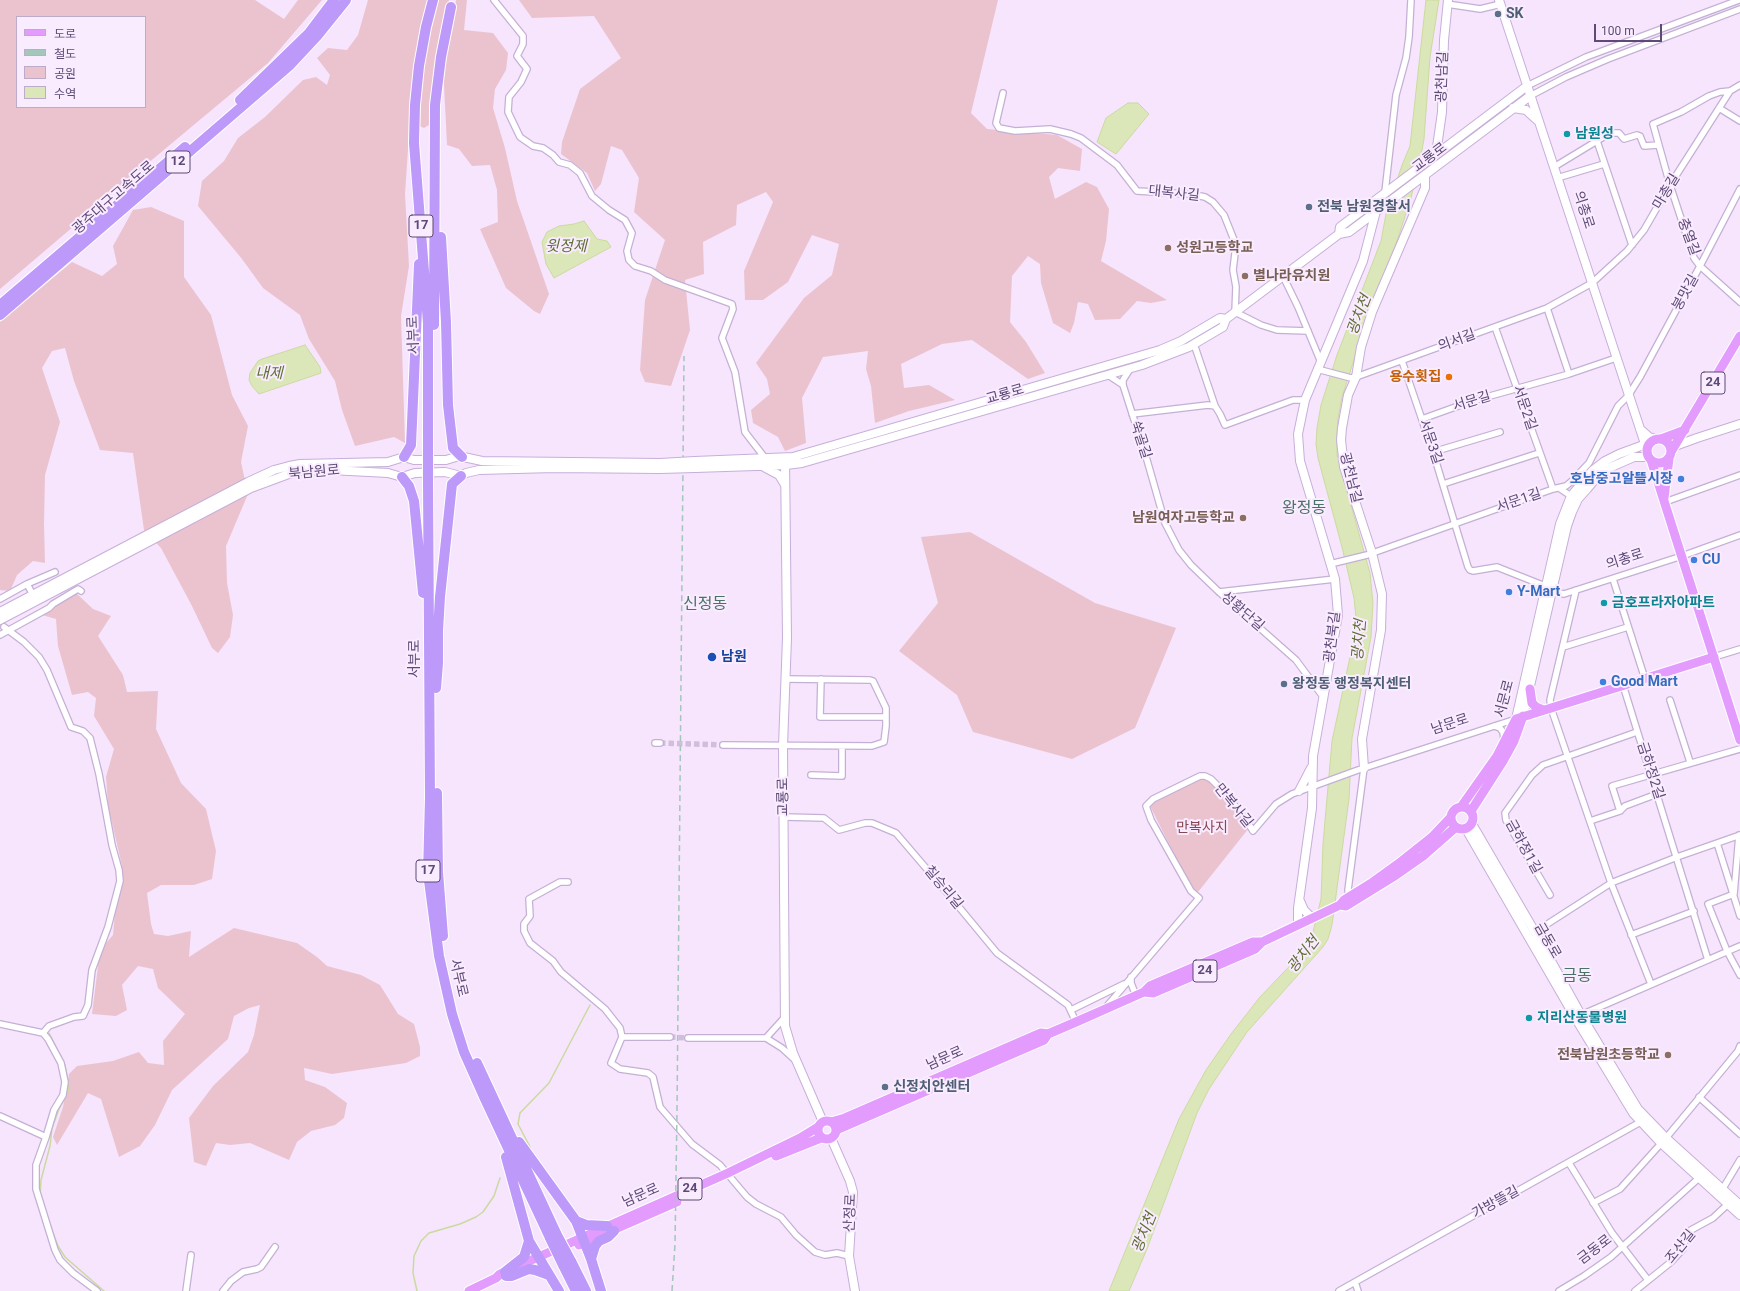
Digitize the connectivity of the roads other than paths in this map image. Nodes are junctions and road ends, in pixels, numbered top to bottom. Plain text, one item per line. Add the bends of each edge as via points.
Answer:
1 (334, 0) edge
2 (346, 0) edge
3 (433, 0) edge
4 (494, 0) edge
5 (1410, 0) edge
6 (1739, 0) edge
7 (1448, 2) edge
8 (1500, 2) edge
9 (451, 7) dead end
10 (1740, 9) edge
11 (1527, 86) junction
12 (1740, 86) edge
13 (1730, 91) junction
14 (1003, 93) dead end
15 (1530, 96) junction
16 (435, 105) junction
17 (1513, 108) junction
18 (1719, 108) junction
19 (1740, 121) edge
20 (1539, 124) junction
21 (1597, 141) junction
22 (1658, 145) junction
23 (1436, 154) junction
24 (1604, 164) junction
25 (1554, 167) junction
26 (1425, 175) junction
27 (416, 177) junction
28 (1557, 178) junction
29 (1670, 185) junction
30 (1740, 189) edge
31 (1385, 192) junction
32 (1376, 211) junction
33 (1363, 221) junction
34 (1339, 234) junction
35 (1368, 241) junction
36 (1632, 246) junction
37 (1700, 266) junction
38 (1283, 276) junction
39 (1592, 283) junction
40 (1740, 302) edge
41 (0, 305) edge
42 (1547, 308) junction
43 (1235, 312) junction
44 (0, 314) edge
45 (1226, 319) junction
46 (1495, 327) junction
47 (1308, 331) junction
48 (1740, 336) edge
49 (1194, 344) junction
50 (1616, 358) junction
51 (1320, 360) junction
52 (1402, 361) junction
53 (1131, 368) junction
54 (1320, 370) junction
55 (1570, 374) junction
56 (1108, 375) junction
57 (1354, 377) junction
58 (1123, 385) junction
59 (1518, 389) junction
60 (1628, 396) junction
61 (1305, 400) junction
62 (1215, 406) junction
63 (1132, 414) junction
64 (1422, 419) junction
65 (1740, 424) edge
66 (1639, 428) junction
67 (1685, 430) junction
68 (1500, 432) dead end
69 (1653, 447) junction
70 (1673, 449) junction
71 (1631, 450) junction
72 (1433, 452) junction
73 (431, 453) junction
74 (1539, 453) junction
75 (400, 458) junction
76 (464, 458) junction
77 (764, 462) junction
78 (786, 462) junction
79 (1611, 462) junction
80 (1588, 464) junction
81 (660, 466) junction
82 (464, 474) junction
83 (1740, 475) edge
84 (401, 476) junction
85 (1443, 484) junction
86 (786, 485) junction
87 (1556, 489) junction
88 (1571, 496) junction
89 (1664, 501) junction
90 (1165, 523) joint
91 (1456, 524) junction
92 (1740, 535) edge
93 (1370, 554) junction
94 (1682, 556) junction
95 (1333, 563) junction
96 (55, 572) dead end
97 (1335, 579) junction
98 (1613, 579) junction
99 (27, 584) junction
100 (1545, 586) junction
101 (1576, 590) junction
102 (81, 591) dead end
103 (1219, 592) junction
104 (1553, 592) junction
105 (33, 594) junction
106 (47, 596) junction
107 (0, 599) edge
108 (53, 604) junction
109 (0, 612) edge
110 (4, 626) edge
111 (1628, 627) junction
112 (0, 635) edge
113 (1563, 646) junction
114 (1740, 649) edge
115 (1714, 658) junction
116 (1645, 678) junction
117 (786, 679) junction
118 (821, 679) junction
119 (1623, 685) junction
120 (432, 688) junction
121 (1530, 689) junction
122 (1324, 698) junction
123 (1670, 700) dead end
124 (1547, 709) junction
125 (886, 717) junction
126 (1519, 717) junction
127 (1494, 726) junction
128 (1638, 732) junction
129 (1740, 740) edge
130 (1504, 743) junction
131 (722, 745) tunnel mouth
132 (783, 746) junction
133 (842, 746) junction
134 (1740, 749) edge
135 (1567, 756) junction
136 (1690, 762) junction
137 (1312, 766) junction
138 (1361, 769) junction
139 (1650, 773) junction
140 (811, 775) dead end
141 (1312, 786) junction
142 (1299, 791) junction
143 (1657, 794) junction
144 (1148, 803) joint
145 (1461, 807) junction
146 (1471, 811) junction
147 (1620, 811) junction
148 (785, 817) junction
149 (1451, 817) junction
150 (1590, 821) junction
151 (1465, 827) junction
152 (1740, 835) edge
153 (1717, 843) junction
154 (1678, 857) junction
155 (1400, 867) junction
156 (568, 882) dead end
157 (1611, 883) junction
158 (1734, 894) junction
159 (1550, 895) dead end
160 (1349, 897) junction
161 (1300, 901) junction
162 (1340, 905) junction
163 (1694, 911) junction
164 (1740, 916) edge
165 (1313, 918) junction
166 (1298, 925) junction
167 (1535, 932) junction
168 (1631, 935) junction
169 (1740, 946) edge
170 (1727, 951) junction
171 (1708, 960) junction
172 (1740, 975) edge
173 (1132, 977) junction
174 (1126, 983) junction
175 (1651, 984) junction
176 (1140, 994) junction
177 (1105, 1009) junction
178 (1071, 1010) junction
179 (1582, 1015) junction
180 (785, 1017) junction
181 (1076, 1022) junction
182 (0, 1024) edge
183 (43, 1033) junction
184 (622, 1037) junction
185 (670, 1037) tunnel mouth
186 (688, 1038) tunnel mouth
187 (766, 1038) junction
188 (1740, 1046) edge
189 (796, 1061) junction
190 (488, 1097) junction
191 (1699, 1097) junction
192 (881, 1106) junction
193 (0, 1116) edge
194 (1643, 1120) junction
195 (824, 1123) junction
196 (833, 1134) junction
197 (1740, 1134) edge
198 (46, 1137) junction
199 (821, 1138) junction
200 (1664, 1141) junction
201 (1740, 1160) edge
202 (1569, 1163) junction
203 (730, 1175) junction
204 (1699, 1178) junction
205 (1722, 1190) junction
206 (1592, 1203) junction
207 (1739, 1203) edge
208 (1728, 1204) junction
209 (1740, 1215) edge
210 (576, 1221) junction
211 (610, 1229) junction
212 (584, 1240) junction
213 (529, 1241) junction
214 (275, 1247) dead end
215 (1623, 1247) junction
216 (190, 1255) dead end
217 (849, 1256) junction
218 (540, 1259) junction
219 (591, 1259) junction
220 (567, 1263) junction
221 (503, 1275) junction
222 (549, 1276) junction
223 (1648, 1280) junction
224 (1354, 1282) junction
225 (97, 1291) edge
226 (186, 1291) edge
227 (223, 1291) edge
228 (469, 1291) edge
229 (559, 1291) edge
230 (576, 1291) edge
231 (586, 1291) edge
232 (601, 1291) edge
233 (855, 1291) edge
234 (1340, 1291) edge
235 (1358, 1291) edge
236 (1559, 1291) edge
237 (1635, 1291) edge

1 - 41 highway, 광주대구고속도로 / 12 via 309,33 248,93
2 - 44 highway, 광주대구고속도로 / 12 via 289,66
3 - 27 highway, 서부로 / 17 via 422,45 417,87 414,143
4 - 77 street via 523,36 523,44 517,56 527,69 509,97 508,112 520,137 533,146 543,148 559,162 570,165 580,173 592,196 625,220 632,233 627,251 629,260 635,266 651,271 665,280 732,304 733,309 722,338 723,345 735,372 745,432
5 - 31 street via 1409,37 1396,95
6 - 11 street via 1586,57
7 - 8 street via 1480,8
7 - 23 street, 광천남길 via 1442,112
8 - 11 street, 의총로
9 - 16 highway, 서부로 / 17 via 440,57
10 - 15 street via 1608,59
11 - 15 street, 의총로
11 - 23 street, 교룡로
12 - 13 street
13 - 18 street, 마총길
13 - 22 street, 충열길 via 1709,96 1653,124
14 - 43 street, 대복사길 via 996,123 999,128 1015,131 1050,129 1071,134 1081,138 1117,165 1137,191 1190,194 1205,197 1213,202 1224,215 1236,245 1233,270 1236,287
15 - 17 street, 교룡로
15 - 20 street, 의총로
16 - 73 highway, 서부로 / 17
16 - 76 highway via 448,405 453,448
17 - 20 street via 1529,112
17 - 26 street, 교룡로
18 - 19 street
18 - 29 street, 마총길
20 - 25 street, 의총로
21 - 22 street via 1616,132 1624,139 1640,136 1644,146
21 - 24 street
21 - 25 street
22 - 29 street, 충열길
23 - 31 street, 교룡로
24 - 28 street
24 - 36 street
25 - 28 street, 의총로
26 - 32 street, 교룡로
26 - 57 street, 광천남길 via 1425,188 1372,312
27 - 73 highway, 서부로 / 17 via 428,323
27 - 75 highway via 414,197 419,261 415,384 411,445
28 - 39 street, 의총로
29 - 36 street, 마총길
29 - 37 street, 충열길 via 1694,258
30 - 37 street, 붕맛길
31 - 34 street, 교룡로 via 1340,226
32 - 33 street, 교룡로
32 - 35 street, 광천북길
33 - 34 street, 교룡로 via 1349,232
33 - 35 street via 1368,231
34 - 38 street, 교룡로
35 - 51 street, 광천북길 via 1361,266
36 - 39 street, 마총길
37 - 40 street
37 - 60 street, 붕맛길
38 - 43 street, 교룡로
38 - 47 street
39 - 42 street, 의서길
39 - 50 street, 의총로
42 - 46 street, 의서길
42 - 55 street
43 - 45 street, 교룡로
43 - 47 street via 1277,330
45 - 49 street, 교룡로 via 1223,327
45 - 78 street, 교룡로 via 1220,318 1160,350
46 - 52 street, 의서길
46 - 59 street, 서문2길
47 - 51 street
48 - 67 main road, 24
49 - 53 street, 교룡로
49 - 62 street
50 - 55 street, 서문길
50 - 60 street, 의총로
51 - 54 street, 광천북길
52 - 57 street, 의서길
52 - 64 street, 서문3길
53 - 56 street, 교룡로
53 - 58 street
54 - 57 street
54 - 61 street, 광천북길
55 - 59 street, 서문길
56 - 58 street
56 - 78 street, 교룡로 via 802,463
57 - 93 street, 광천남길 via 1344,412 1342,452 1346,475
58 - 63 street
59 - 64 street, 서문길
59 - 74 street, 서문2길
60 - 66 street, 의총로
60 - 80 street, 서문1길 via 1618,406
61 - 62 street via 1294,400 1225,425
61 - 95 street, 광천북길 via 1298,434 1300,461
62 - 63 street, 쑥골길
63 - 90 street, 쑥골길
64 - 72 street, 서문3길
65 - 70 street
66 - 69 street, 의총로
66 - 69 street via 1649,437
66 - 71 street via 1638,440
67 - 69 main road
67 - 70 main road, 24
68 - 72 street
69 - 70 main road via 1670,445
69 - 70 main road via 1658,464 1666,462
69 - 71 street, 서문로
69 - 79 street, 서문로 via 1634,458
69 - 89 main road, 의총로 / 24
70 - 89 main road, 24
71 - 79 street, 서문로
72 - 85 street, 서문3길
73 - 120 highway, 서부로 / 17, bridge
74 - 85 street
74 - 87 street, 서문2길
75 - 76 street, 북남원로
75 - 84 street via 393,468
75 - 105 street, 북남원로 via 388,462 300,464 274,470
76 - 81 street, 북남원로 via 482,461
76 - 82 street via 469,467
77 - 78 street
77 - 81 street, bridge
77 - 86 street
78 - 86 street, 교룡로
79 - 80 street
79 - 88 street, 서문로 via 1592,471
79 - 104 street, 서문로 via 1578,499 1568,526
80 - 87 street, 서문1길 via 1566,486
81 - 82 street, 북남원로 via 479,470
82 - 84 street, 북남원로 via 445,472
82 - 120 highway via 452,484 440,597 438,663
83 - 89 street
84 - 106 street, 북남원로 via 330,470 301,471 270,480
84 - 120 highway via 409,486 414,501 425,660
85 - 91 street, 서문3길
86 - 117 street, 교룡로
87 - 88 street
87 - 91 street, 서문1길
88 - 100 street, 서문로 via 1560,524
89 - 94 main road, 의총로 / 24
90 - 103 street, 성황단길 via 1186,559
91 - 93 street, 서문1길
91 - 100 street via 1470,570 1496,567
92 - 94 street
93 - 95 street, 서문1길
93 - 138 street, 광천남길 via 1382,594 1382,610 1381,630 1362,739
94 - 98 street, 의총로
94 - 115 main road, 의총로 / 24
95 - 97 street, 광천북길
96 - 99 street
97 - 103 street
97 - 122 street, 광천북길 via 1338,615
98 - 101 street, 의총로
98 - 111 street
99 - 105 street
99 - 107 street
100 - 104 street
100 - 126 street, 서문로
101 - 104 street, 의총로 via 1564,594
101 - 113 street
102 - 108 street via 78,589
103 - 122 street, 성황단길 via 1296,660
104 - 121 street, 서문로
105 - 109 street, 북남원로
106 - 108 street
106 - 110 street, 북남원로
108 - 110 street via 49,608
110 - 112 street
110 - 183 street via 40,657 71,727 90,738 120,881 108,927 92,970 88,1006 83,1016 49,1026
111 - 113 street
111 - 116 street
113 - 124 street
114 - 115 street, 남문로
115 - 116 main road, 남문로
115 - 129 main road, 의총로
116 - 119 main road, 남문로
117 - 118 street
117 - 132 street, 교룡로
118 - 125 street via 873,681 886,708
118 - 125 street via 820,717
119 - 124 main road, 남문로
119 - 128 street, 금하정2길
120 - 190 highway, 서부로 / 17 via 428,873 439,956 452,1014 464,1052
121 - 124 main road via 1532,703 1536,708
121 - 126 street, 서문로
122 - 137 street, 광천북길
123 - 136 street
124 - 126 main road, 남문로
124 - 135 street
125 - 133 street via 885,739 880,744
126 - 127 street, 남문로
126 - 130 main road, 서문로
126 - 146 main road, 서문로 via 1514,740
127 - 130 street via 1503,732
127 - 138 street, 남문로
128 - 135 street, 금하정1길
128 - 139 street, 금하정2길
130 - 145 main road, 서문로 via 1482,780
131 - 132 street
132 - 133 street
132 - 148 street, 교룡로
133 - 140 street via 842,776
134 - 136 street
135 - 150 street
135 - 159 street, 금하정1길 via 1542,765 1505,813 1506,820
136 - 139 street
137 - 141 street, 광천북길
137 - 142 street
138 - 141 street, 남문로
138 - 160 street
139 - 143 street, 금하정2길
139 - 147 street via 1612,786
141 - 142 street
141 - 161 street, 광천북길 via 1312,808
142 - 144 street, 만복사길 via 1276,804 1253,831 1218,786 1205,776 1200,776
143 - 147 street via 1625,806
143 - 154 street, 금하정2길
144 - 173 street, 남문로 via 1146,806 1151,820 1191,892 1199,898
145 - 146 main road
145 - 149 main road via 1455,810
146 - 151 main road, 금동로 via 1473,818
147 - 150 street
148 - 178 street, 칠승리길 via 824,818 839,830 872,822 896,833 997,953 1068,1005
148 - 180 street, 교룡로
149 - 151 main road, 금동로 via 1453,824
149 - 155 main road
150 - 157 street
151 - 155 main road via 1423,856
151 - 167 street, 금동로
151 - 194 street, 금동로 via 1624,1100
152 - 153 street
152 - 158 street
153 - 154 street
153 - 158 street
154 - 157 street
154 - 163 street, 금하정2길
155 - 160 main road
155 - 162 main road via 1346,906
156 - 184 street via 560,882 529,899 530,916 524,927 526,936 531,944 553,960 561,972 605,1010 620,1028
157 - 167 street
157 - 168 street
158 - 164 street
158 - 170 street via 1708,904
160 - 162 main road
161 - 165 street via 1304,910
161 - 166 street, 광천북길
162 - 165 main road, 남문로
163 - 168 street
163 - 171 street, 금하정2길
165 - 166 main road, 남문로 / 24
166 - 176 main road, 남문로 / 24 via 1262,942 1249,952 1153,993
167 - 179 street, 금동로
168 - 175 street
169 - 170 street
170 - 171 street
170 - 172 street
171 - 175 street
173 - 174 street, 남문로
173 - 176 street via 1131,983
174 - 177 street, 남문로
174 - 178 street
175 - 179 street
176 - 177 main road, 남문로 / 24
177 - 181 main road, 남문로 / 24
178 - 181 street, 칠승리길
179 - 194 street, 금동로
180 - 187 street
180 - 189 street, 교룡로 via 788,1040
181 - 192 main road, 남문로 / 24 via 1048,1034 1044,1040
182 - 183 street
183 - 198 street via 61,1063 65,1082 63,1095 54,1110
184 - 185 street
184 - 203 street via 611,1063 620,1069 648,1073 653,1078 660,1107 668,1117 692,1144
186 - 187 street
187 - 189 street
188 - 191 street
189 - 195 street, 교룡로
190 - 210 highway
190 - 213 highway
190 - 220 highway, 서부로 / 17, bridge
191 - 197 street
191 - 200 street
192 - 195 main road, 남문로 / 24
192 - 196 main road, 남문로 / 24
193 - 198 street
194 - 200 street, 금동로
194 - 202 street, 가방뜰길
195 - 196 main road via 835,1126
195 - 199 main road via 818,1132
195 - 203 main road, 남문로 / 24
196 - 199 main road, 남문로 / 24 via 827,1140
196 - 217 street, 산정로 via 853,1192
198 - 225 street via 36,1165 36,1189 53,1242 60,1260
199 - 203 main road, 남문로 / 24
200 - 204 street, 금동로
200 - 205 street, 금동로
200 - 206 street via 1620,1189
201 - 205 street
202 - 206 street
202 - 224 street, 가방뜰길
203 - 211 main road, 남문로 / 24
203 - 217 street via 747,1197 781,1217 815,1252
204 - 208 street, 금동로
204 - 215 street, 금동로
205 - 207 street, 금동로
206 - 215 street
208 - 209 street, 금동로
208 - 223 street, 조산길 via 1713,1218 1692,1230 1686,1237 1683,1249
210 - 211 highway
210 - 212 highway
211 - 212 main road, 남문로 / 24
211 - 219 highway via 608,1237 595,1246
212 - 218 main road, 남문로 / 24
212 - 219 highway
213 - 218 highway
213 - 221 highway via 524,1257
214 - 227 street via 261,1267 243,1272
215 - 223 street
215 - 236 street, 금동로
216 - 226 street
217 - 233 street, 산정로
218 - 221 main road, 남문로 / 24
218 - 222 highway
219 - 232 highway
220 - 230 highway, 서부로 / 17
220 - 231 highway, 서부로 / 17
221 - 222 highway via 512,1276 529,1269
221 - 228 main road, 남문로 / 24
222 - 229 highway
223 - 237 street, 조산길
224 - 234 street, 가방뜰길
224 - 235 street

